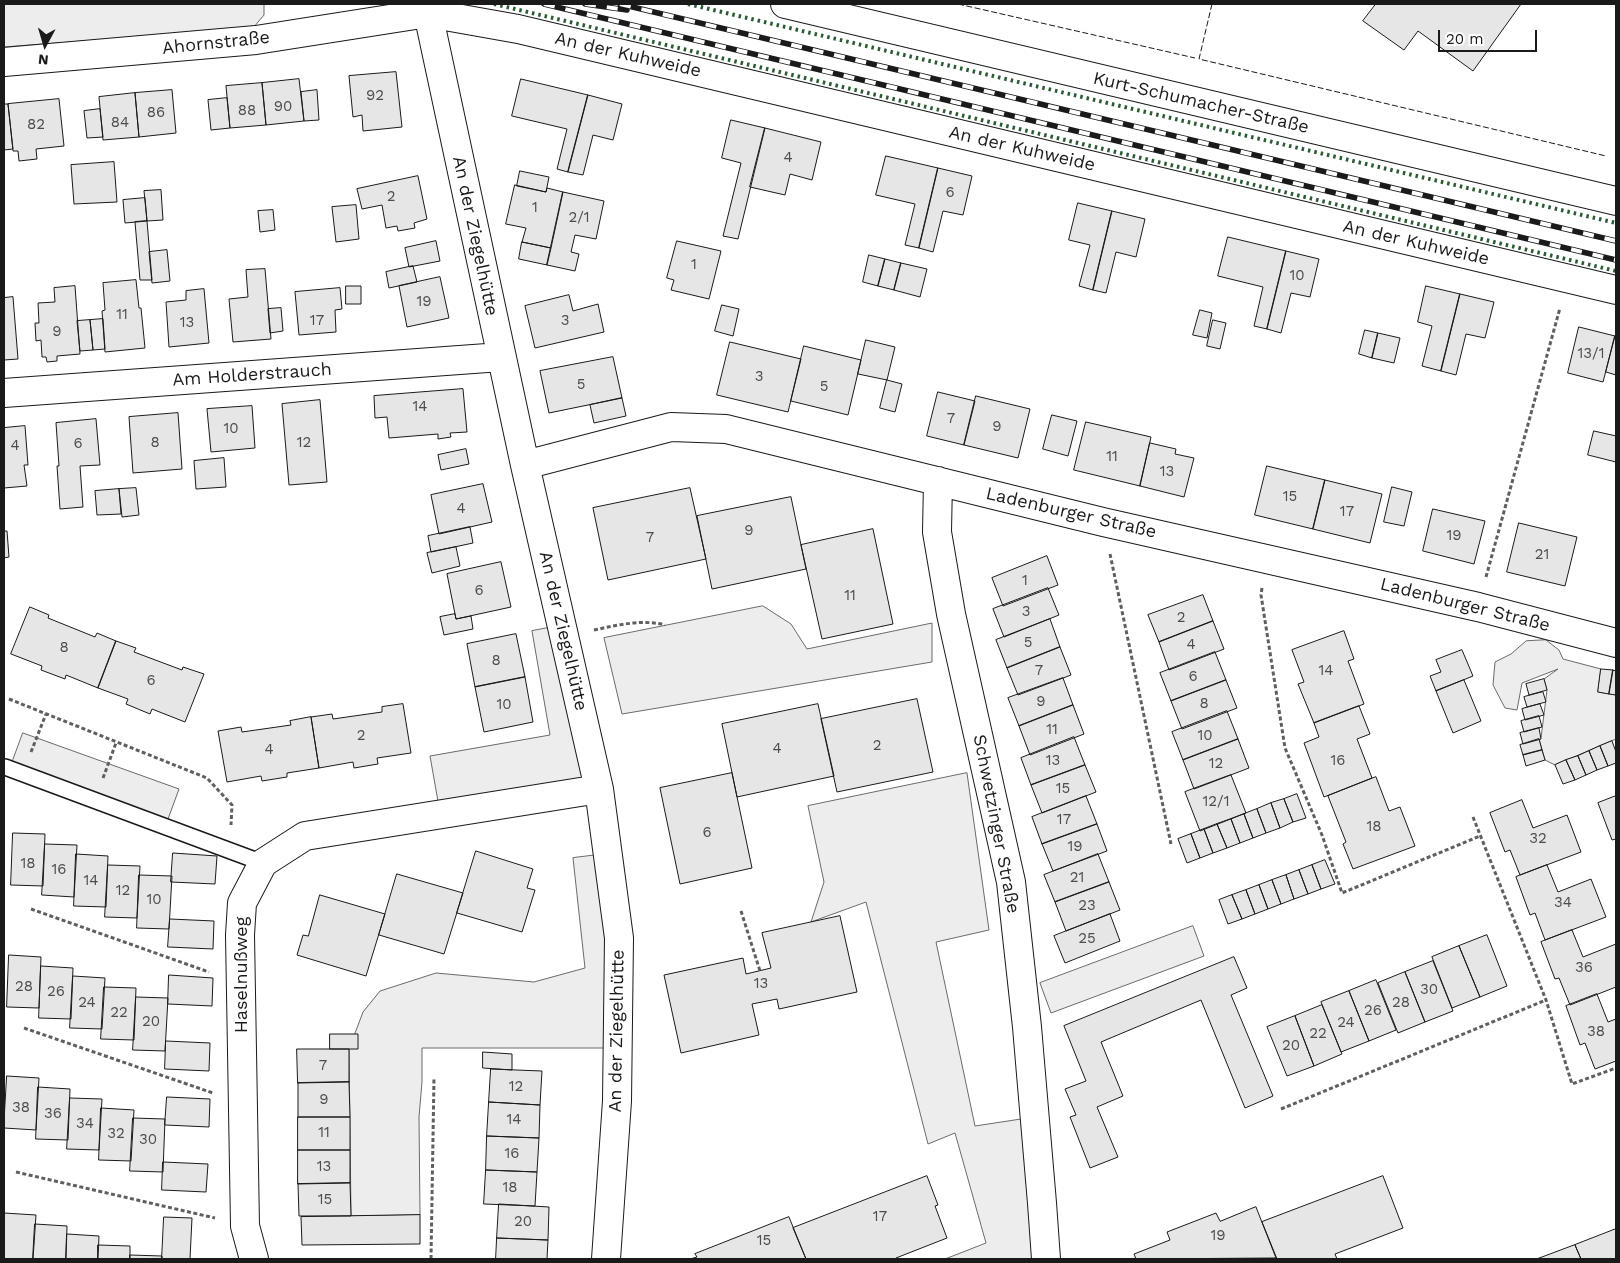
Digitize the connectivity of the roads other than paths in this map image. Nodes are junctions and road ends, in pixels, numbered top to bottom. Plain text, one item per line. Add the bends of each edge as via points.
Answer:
1 (393, 4) edge
2 (785, 4) edge
3 (428, 12) junction
4 (4, 62) edge
5 (1616, 201) edge
6 (1616, 290) edge
7 (501, 357) junction
8 (4, 392) edge
9 (525, 465) junction
10 (938, 481) junction
11 (1616, 643) edge
12 (5, 766) edge
13 (599, 790) junction
14 (264, 863) junction
15 (254, 1259) edge
16 (606, 1259) edge
17 (1046, 1259) edge

1 - 3 lane
2 - 5 street, Kurt-Schumacher-Straße
3 - 4 street, Ahornstraße via 256,40
3 - 6 street, An der Kuhweide via 518,29
3 - 7 street, An der Ziegelhütte
7 - 8 street, Am Holderstrauch
7 - 9 street, An der Ziegelhütte
9 - 10 street, Ladenburger Straße via 671,428 726,429
9 - 13 street, An der Ziegelhütte
10 - 11 street, Ladenburger Straße via 1478,607
10 - 17 street, Schwetzinger Straße via 937,532 951,614 1011,882 1027,1027
12 - 14 lane
13 - 14 street, Haselnußweg via 305,836
13 - 16 street, An der Ziegelhütte via 619,938 617,1101
14 - 15 street, Haselnußweg via 242,903 240,935 245,1226

